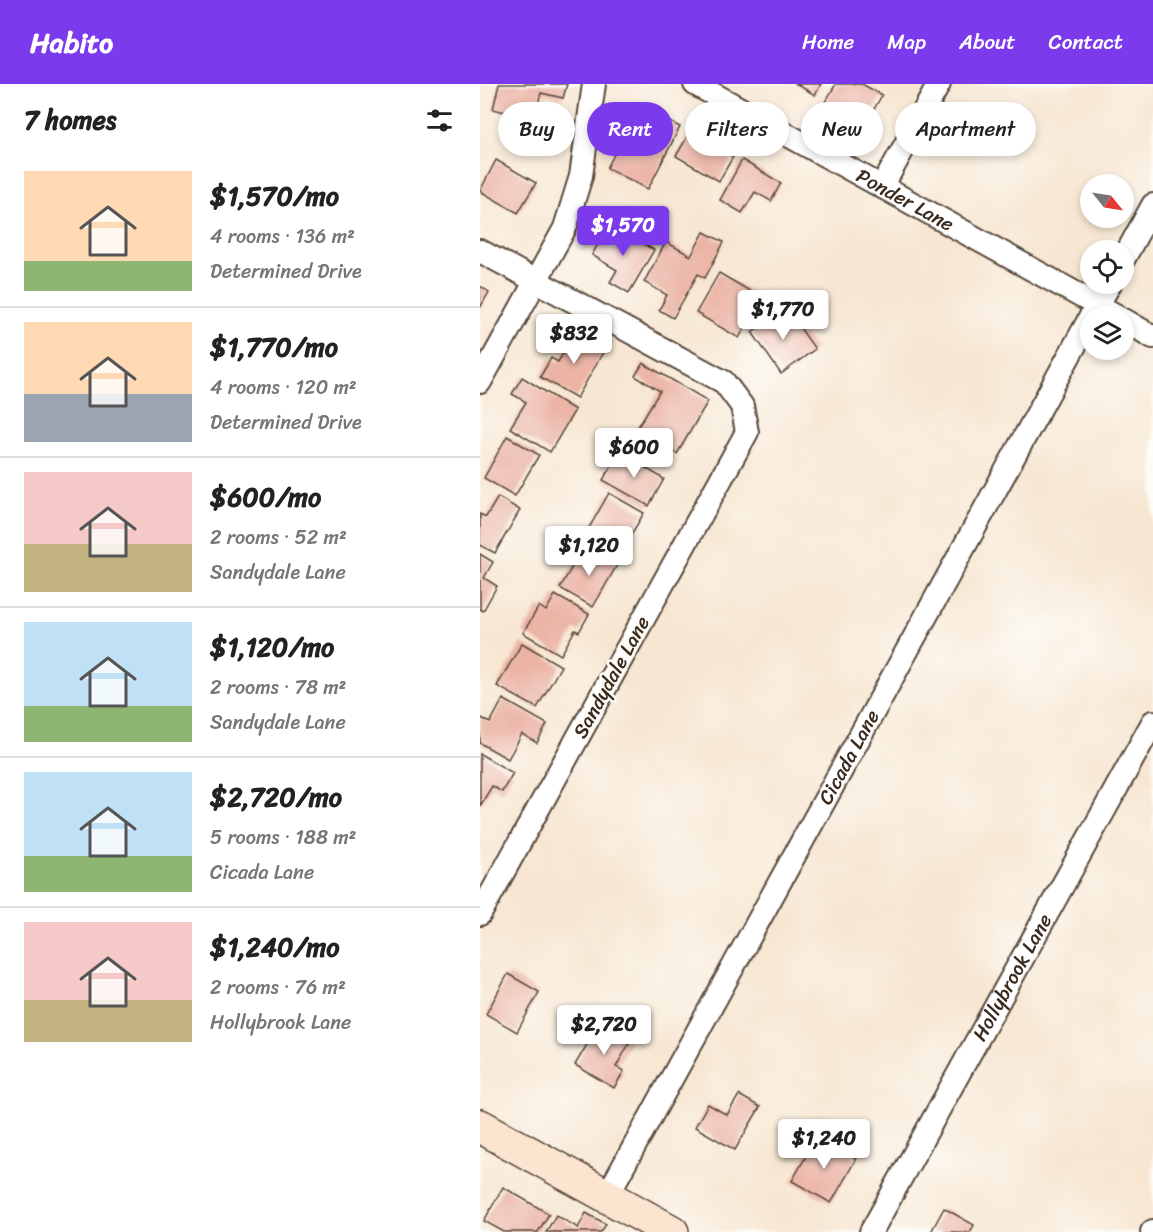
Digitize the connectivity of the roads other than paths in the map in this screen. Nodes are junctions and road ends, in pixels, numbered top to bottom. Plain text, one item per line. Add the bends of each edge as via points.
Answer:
1 (594, 84) edge
2 (695, 84) edge
3 (939, 84) edge
4 (882, 187) junction
5 (1153, 205) edge
6 (1134, 240) edge
7 (480, 251) edge
8 (537, 279) junction
9 (1085, 306) edge
10 (1134, 326) edge
11 (1153, 337) edge
12 (1080, 348) edge
13 (480, 382) edge
14 (1153, 722) edge
15 (480, 914) edge
16 (480, 1125) edge
17 (607, 1196) junction
18 (672, 1232) edge
19 (871, 1232) edge

1 - 8 street via 580,176 565,228
2 - 4 street, Ponder Lane
3 - 4 street
4 - 9 street, Ponder Lane
5 - 6 street
7 - 8 street
8 - 13 street
8 - 15 street, Sandydale Lane via 724,382 742,406 747,432
10 - 11 street
12 - 17 street, Cicada Lane
14 - 19 street, Hollybrook Lane
16 - 17 street
17 - 18 street

